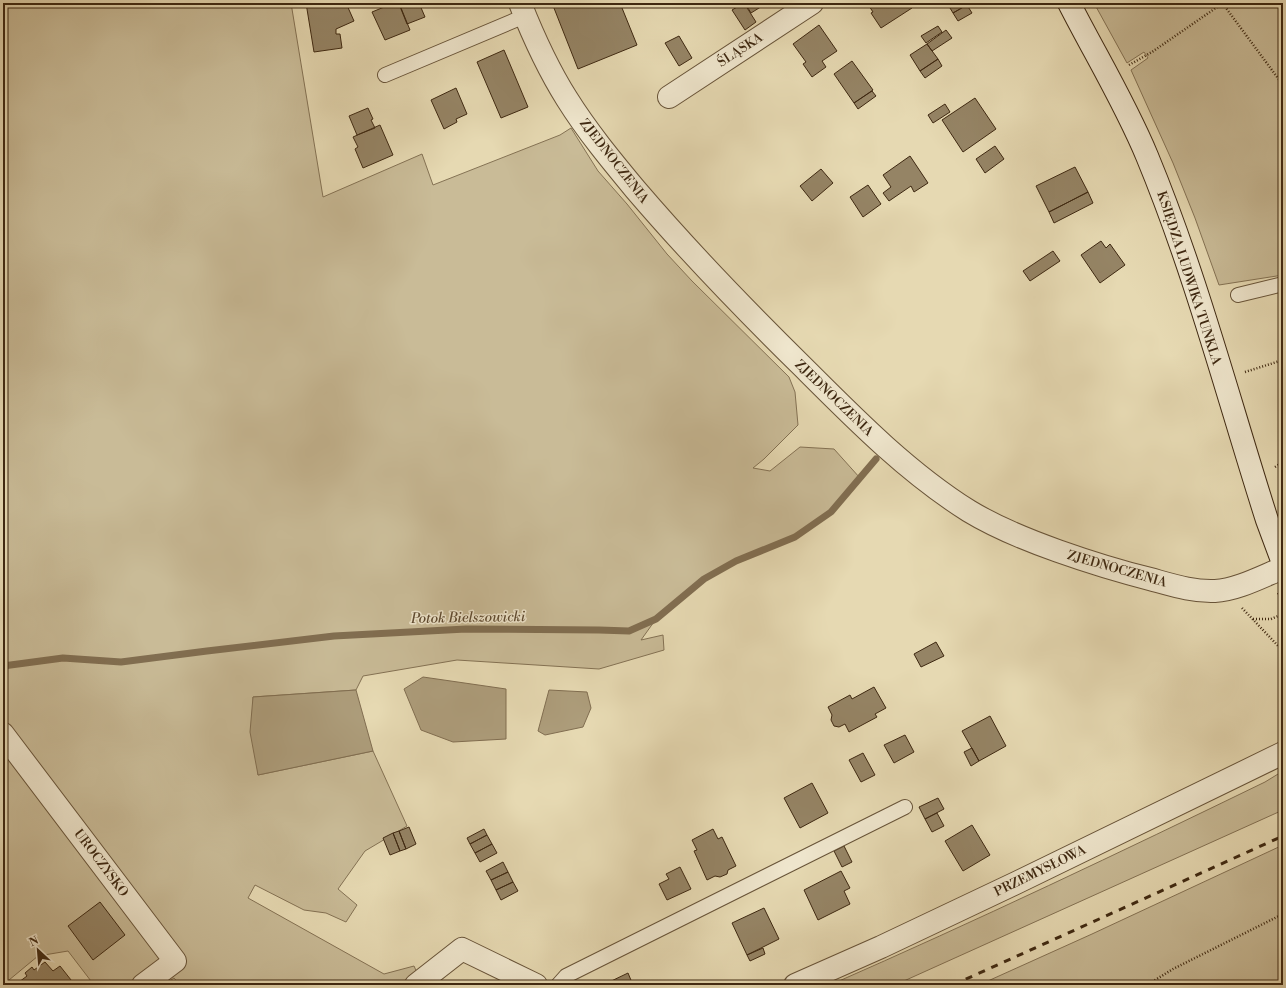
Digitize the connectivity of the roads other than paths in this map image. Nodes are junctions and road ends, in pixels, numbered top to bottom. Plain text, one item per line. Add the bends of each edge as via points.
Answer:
1 (812, 3) edge
2 (1069, 3) edge
3 (522, 9) edge
4 (385, 75) dead end
5 (669, 97) dead end
6 (1283, 284) edge
7 (1238, 295) dead end
8 (1283, 563) edge
9 (1283, 568) edge
10 (3, 734) edge
11 (1283, 754) edge
12 (905, 806) dead end
13 (143, 985) edge
14 (416, 985) edge
15 (536, 985) edge
16 (558, 985) edge
17 (795, 985) edge

1 - 5 street, ŚLĄSKA
2 - 8 street, KSIĘDZA LUDWIKA TUNKLA via 1118,92 1147,155 1180,241 1266,520
3 - 4 lane
3 - 9 street, ZJEDNOCZENIA via 542,56 567,99 589,131 660,218 703,266 790,354 877,439 926,481 970,512 1016,536 1108,569 1191,590 1217,591 1230,588
6 - 7 lane
10 - 13 street, UROCZYSKO via 175,961
11 - 17 street, PRZEMYSŁOWA via 881,947
12 - 16 lane via 566,976
14 - 15 street via 462,949

